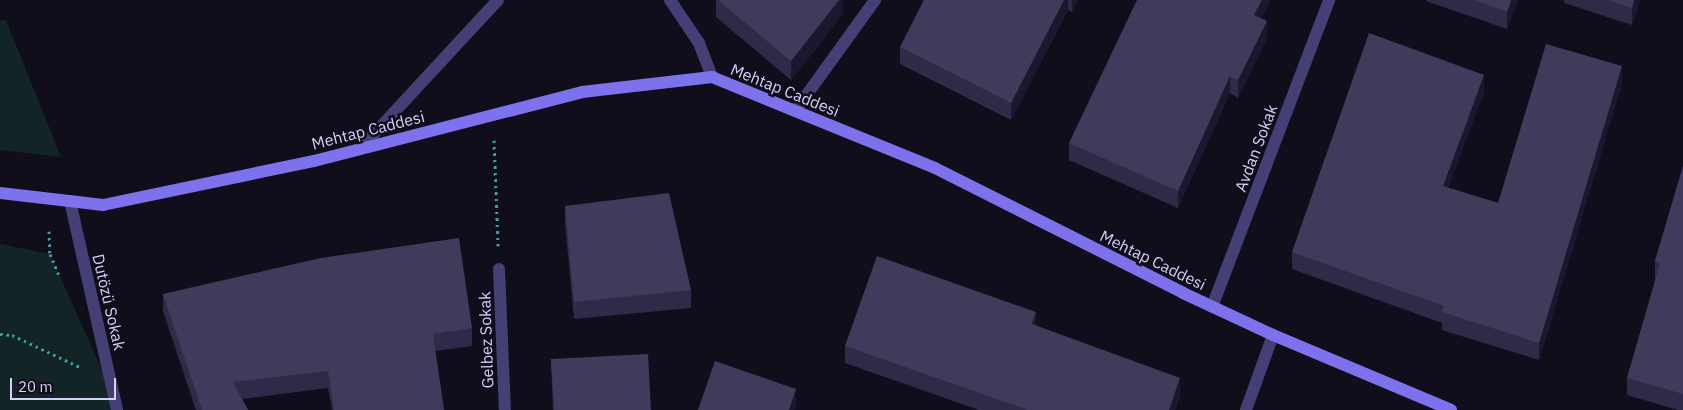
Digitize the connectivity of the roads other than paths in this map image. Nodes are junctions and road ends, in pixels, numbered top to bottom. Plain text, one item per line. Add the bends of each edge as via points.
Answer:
1 (498, 0) edge
2 (670, 0) edge
3 (874, 0) edge
4 (1330, 0) edge
5 (712, 77) junction
6 (795, 111) junction
7 (360, 149) junction
8 (0, 193) edge
9 (70, 201) junction
10 (499, 269) road end
11 (1212, 307) junction
12 (1273, 335) junction
13 (117, 410) edge
14 (505, 410) edge
15 (1246, 410) edge
16 (1451, 410) edge

1 - 7 street
2 - 5 street via 698,43
3 - 6 street
4 - 11 street, Avdan Sokak
5 - 6 main road, Mehtap Caddesi
5 - 7 main road, Mehtap Caddesi via 582,92
6 - 11 main road, Mehtap Caddesi via 934,168
7 - 9 main road, Mehtap Caddesi via 103,205
8 - 9 main road, Mehtap Caddesi
9 - 13 street, Dutözü Sokak
10 - 14 street, Gelbez Sokak
11 - 12 main road, Mehtap Caddesi
12 - 15 street
12 - 16 main road, Mehtap Caddesi

